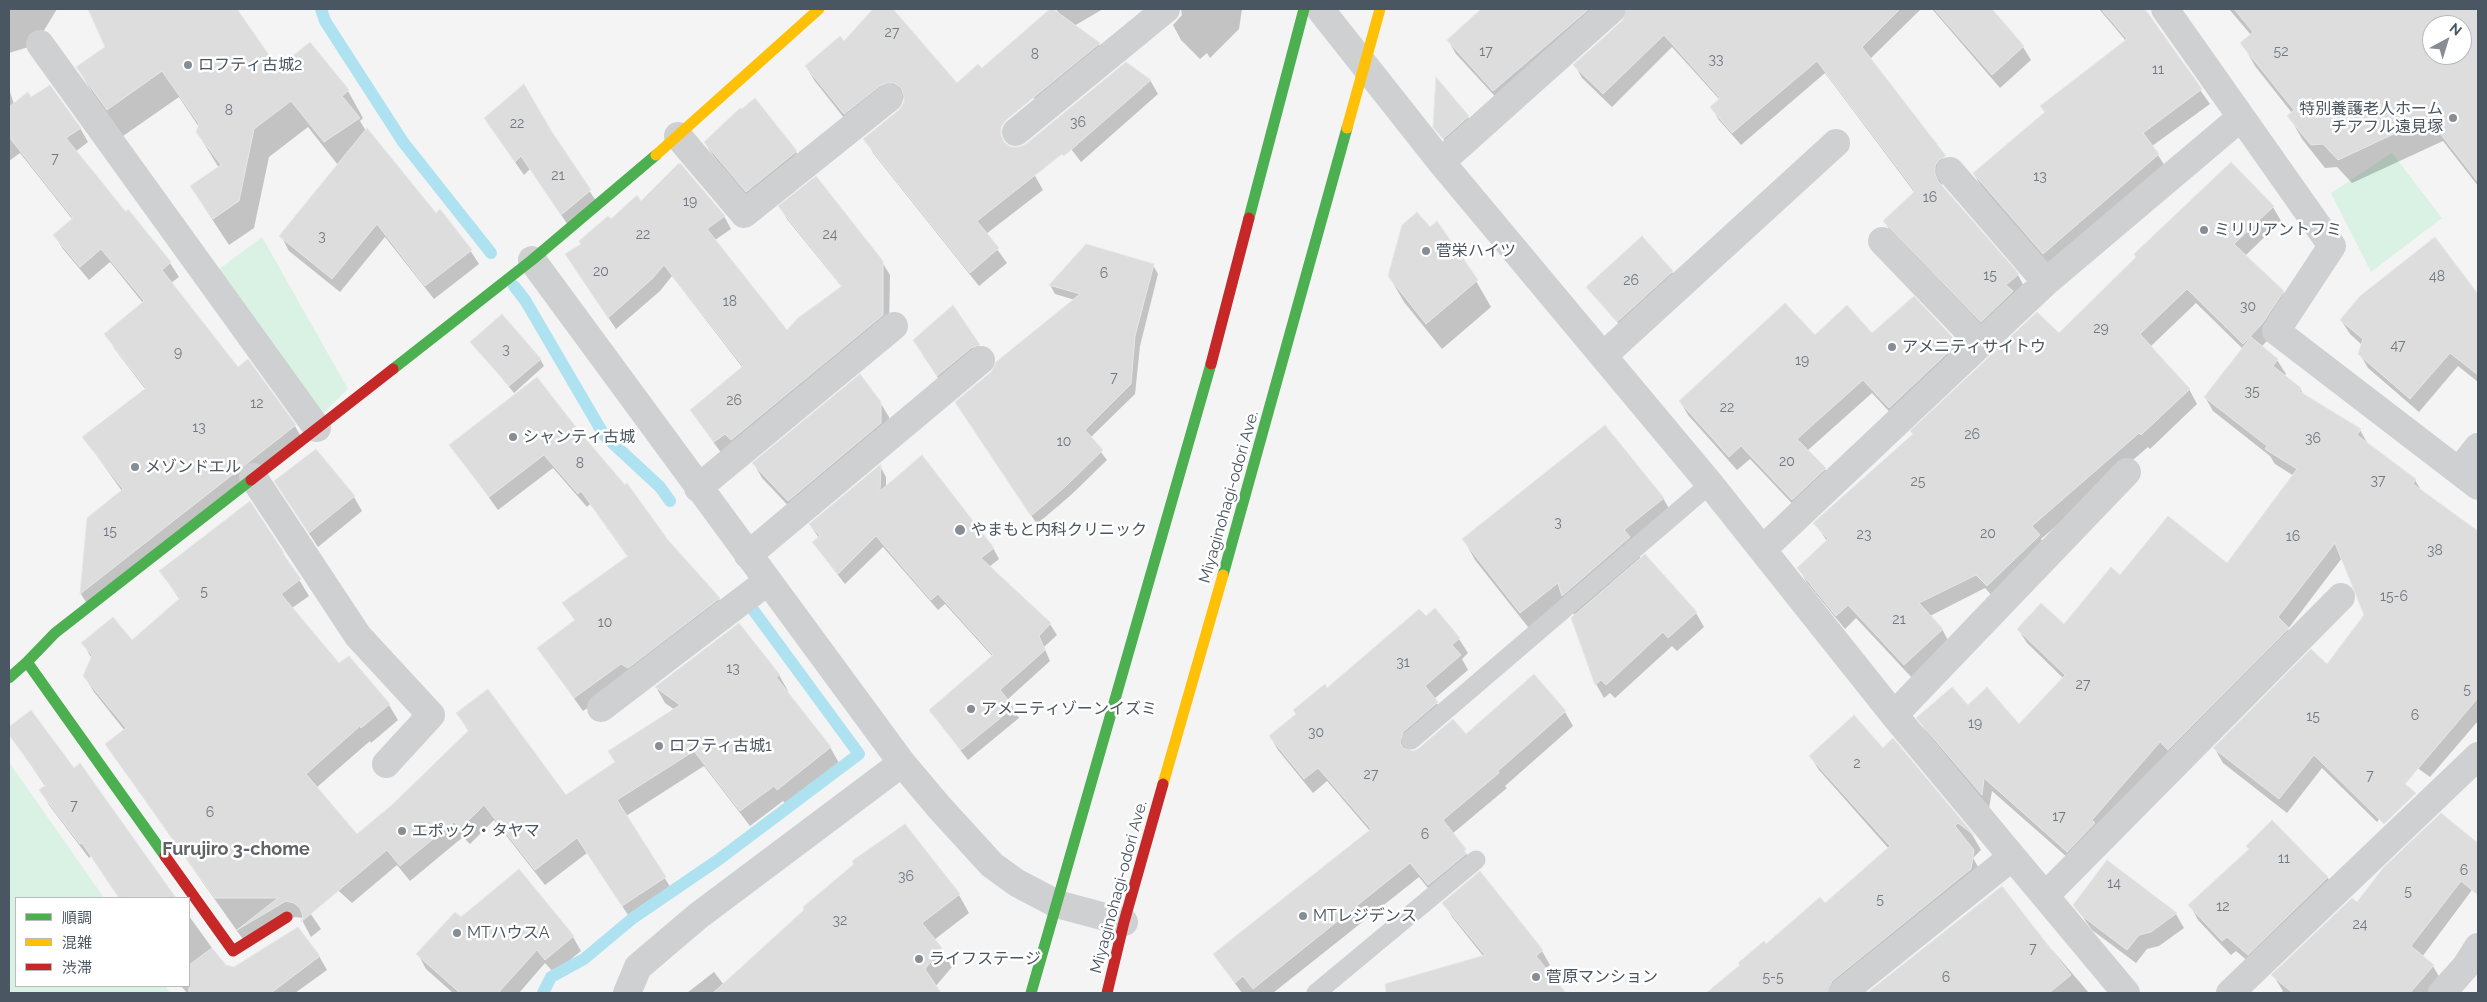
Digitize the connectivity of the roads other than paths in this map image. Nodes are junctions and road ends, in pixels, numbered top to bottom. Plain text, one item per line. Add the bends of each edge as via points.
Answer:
1 (819, 9) edge
2 (1166, 9) edge
3 (1304, 9) edge
4 (1320, 9) edge
5 (1380, 9) edge
6 (1612, 9) edge
7 (2165, 9) edge
8 (40, 44) dead end
9 (1364, 65) junction
10 (889, 98) dead end
11 (2240, 118) junction
12 (1016, 132) dead end
13 (678, 136) junction
14 (1836, 143) dead end
15 (1441, 162) junction
16 (1950, 171) dead end
17 (1882, 241) dead end
18 (532, 260) junction
19 (2046, 282) junction
20 (894, 326) dead end
21 (1980, 344) junction
22 (1603, 356) junction
23 (981, 360) dead end
24 (317, 428) junction
25 (2478, 447) edge
26 (2127, 472) dead end
27 (254, 478) junction
28 (2469, 478) edge
29 (1710, 484) junction
30 (698, 488) junction
31 (1763, 549) junction
32 (748, 555) junction
33 (768, 581) junction
34 (2341, 597) dead end
35 (27, 662) junction
36 (9, 678) edge
37 (601, 708) dead end
38 (1894, 715) junction
39 (1411, 740) dead end
40 (2478, 756) edge
41 (902, 763) junction
42 (386, 764) dead end
43 (2012, 857) junction
44 (1476, 860) dead end
45 (2046, 895) junction
46 (1057, 904) junction
47 (287, 917) dead end
48 (1124, 922) junction
49 (2474, 963) edge
50 (627, 993) edge
51 (1031, 993) edge
52 (1107, 993) edge
53 (1316, 993) edge
54 (1842, 993) edge
55 (2126, 993) edge
56 (2230, 993) edge
57 (2442, 993) edge

1 - 13 street
2 - 12 street
3 - 46 street via 1207,379
4 - 9 street
5 - 9 street, Miyaginohagi-odori Ave.
6 - 15 street
7 - 11 street
8 - 24 street
9 - 15 street
9 - 48 street, Miyaginohagi-odori Ave. via 1266,427
10 - 13 street via 744,214
11 - 19 street
11 - 28 street via 2332,246 2276,331
13 - 18 street
14 - 22 street
15 - 22 street
16 - 19 street
17 - 21 street
18 - 24 street
18 - 30 street
19 - 21 street
20 - 30 street
21 - 31 street
22 - 29 street
23 - 32 street
24 - 27 street
25 - 28 street
26 - 38 street
27 - 35 street via 55,633
27 - 42 street via 358,636 431,716
29 - 31 street
29 - 39 lane
30 - 32 street
31 - 38 street
32 - 33 street
33 - 37 street
33 - 41 street
34 - 45 street
35 - 36 street
35 - 47 street via 233,951
38 - 43 street
40 - 56 street
41 - 46 street via 992,865 1017,883
41 - 50 street via 691,922 638,967
43 - 45 street
43 - 54 street
44 - 53 lane
45 - 55 street
46 - 48 street
46 - 51 street
48 - 52 street, Miyaginohagi-odori Ave.
49 - 57 street

